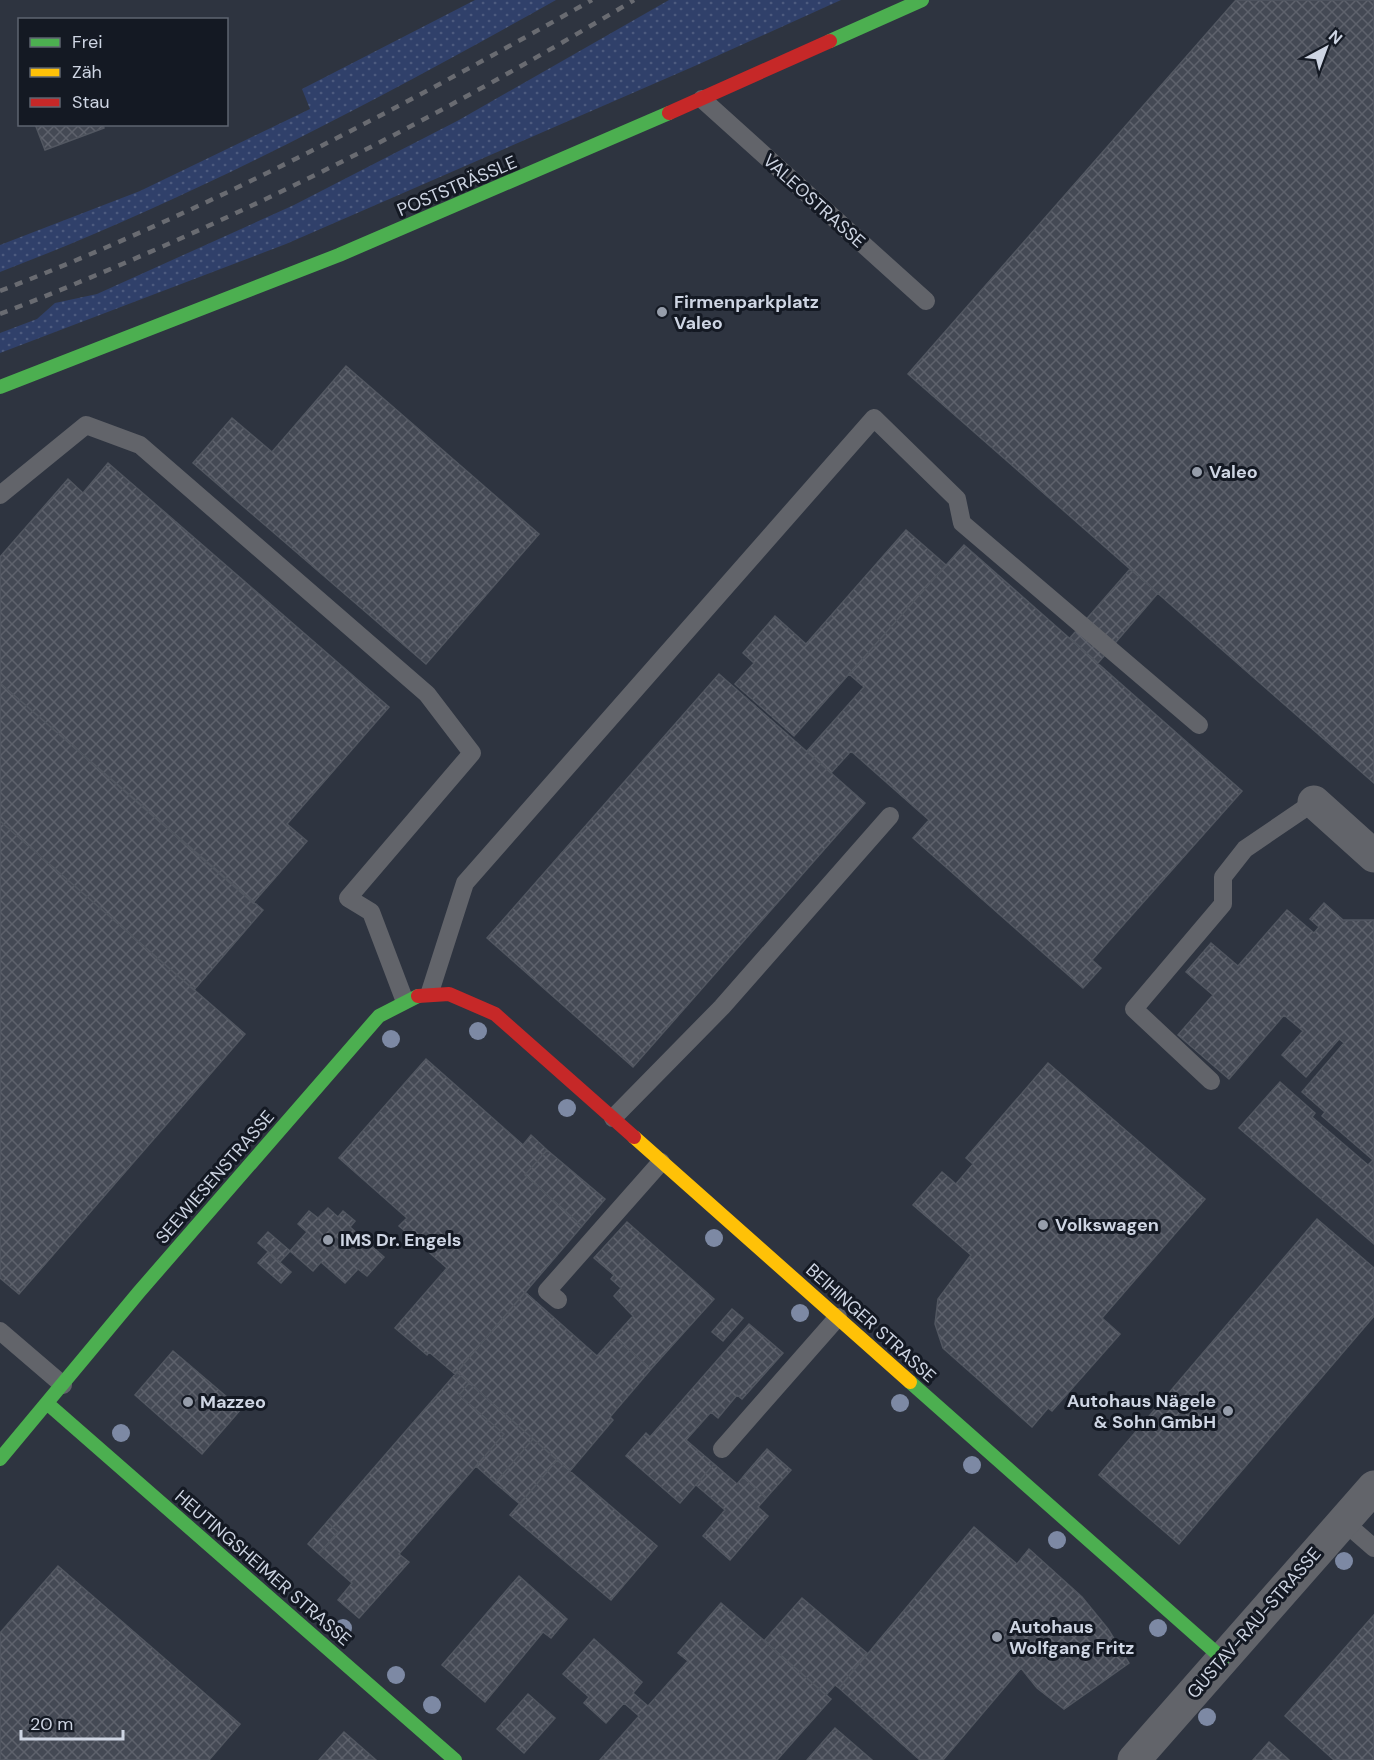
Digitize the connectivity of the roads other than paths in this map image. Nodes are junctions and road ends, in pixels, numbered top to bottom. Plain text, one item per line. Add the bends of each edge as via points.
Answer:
1 (922, 0) edge
2 (702, 99) junction
3 (926, 302) dead end
4 (0, 387) edge
5 (0, 495) edge
6 (1199, 725) dead end
7 (1314, 802) joint
8 (890, 816) dead end
9 (1374, 856) edge
10 (430, 992) junction
11 (404, 999) junction
12 (495, 1014) joint
13 (1211, 1081) dead end
14 (613, 1118) junction
15 (662, 1162) junction
16 (558, 1300) dead end
17 (838, 1317) junction
18 (0, 1331) edge
19 (63, 1385) junction
20 (48, 1404) junction
21 (722, 1449) dead end
22 (0, 1459) edge
23 (1374, 1487) edge
24 (1343, 1521) junction
25 (1374, 1548) edge
26 (1223, 1659) junction
27 (455, 1760) edge
28 (1134, 1760) edge

1 - 2 street, POSTSTRÄSSLE
2 - 3 lane, VALEOSTRASSE
2 - 4 street, POSTSTRÄSSLE via 339,255
5 - 11 lane via 86,425 140,444 427,694 472,753 348,898 371,912
6 - 10 lane via 962,523 957,499 874,418 465,883
7 - 9 street
7 - 13 lane via 1245,849 1223,877 1223,904 1134,1009
8 - 14 lane via 723,1007
10 - 11 street, SEEWIESENSTRASSE
10 - 12 street, SEEWIESENSTRASSE via 466,997
11 - 19 street, SEEWIESENSTRASSE via 379,1016
12 - 14 street, BEIHINGER STRASSE
14 - 15 street, BEIHINGER STRASSE
15 - 16 lane via 547,1291
15 - 17 street, BEIHINGER STRASSE
17 - 21 lane
17 - 26 street, BEIHINGER STRASSE
18 - 19 lane
19 - 20 street, SEEWIESENSTRASSE
20 - 22 street, SEEWIESENSTRASSE
20 - 27 street, HEUTINGSHEIMER STRASSE
23 - 24 street, GUSTAV-RAU-STRASSE
24 - 25 lane
24 - 26 street, GUSTAV-RAU-STRASSE
26 - 28 street, GUSTAV-RAU-STRASSE

